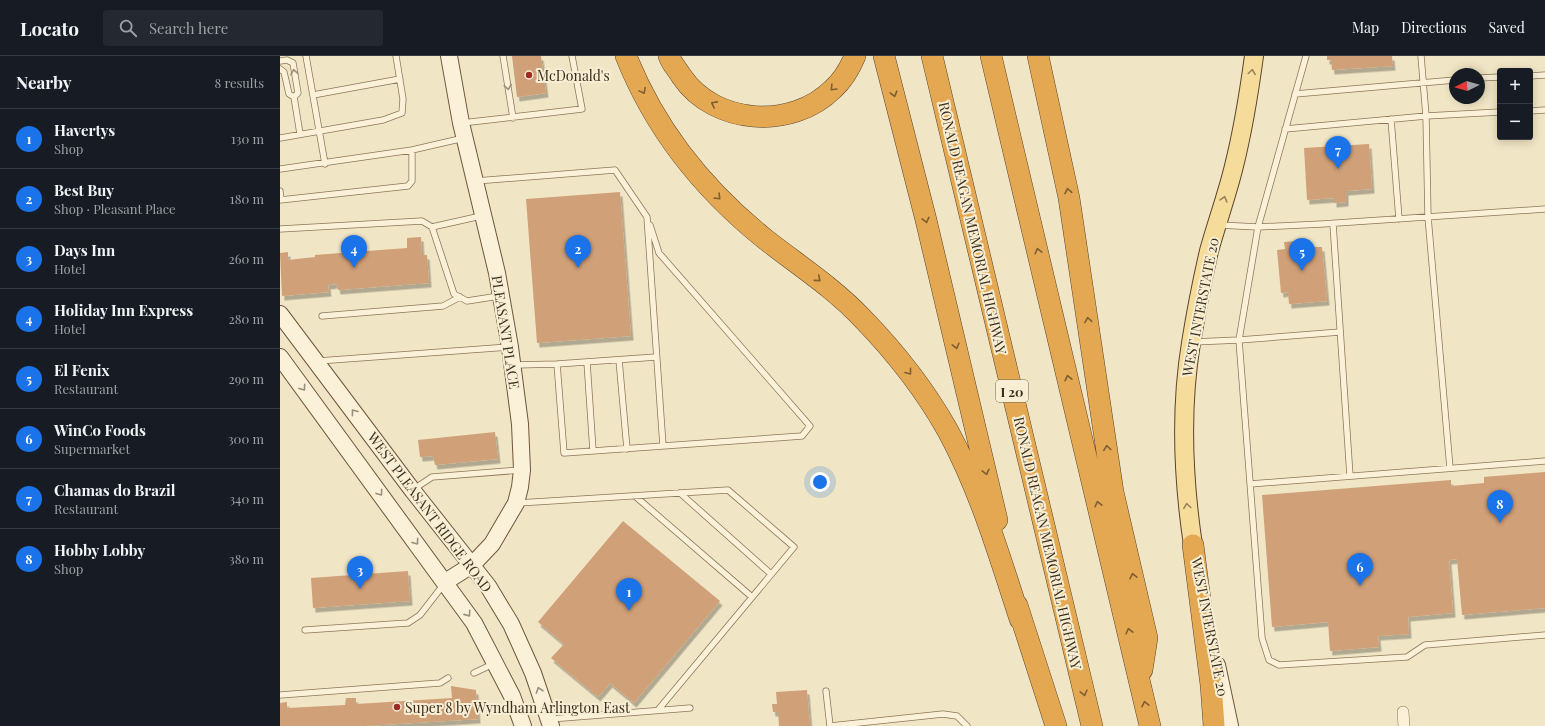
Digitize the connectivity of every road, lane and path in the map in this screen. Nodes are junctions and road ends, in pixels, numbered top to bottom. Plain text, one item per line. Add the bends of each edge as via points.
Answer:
1 (306, 56) edge
2 (396, 56) edge
3 (449, 56) edge
4 (503, 56) edge
5 (572, 56) edge
6 (626, 56) edge
7 (669, 56) edge
8 (855, 56) edge
9 (884, 56) edge
10 (932, 56) edge
11 (991, 56) edge
12 (1038, 56) edge
13 (1254, 56) edge
14 (1306, 56) edge
15 (1421, 56) edge
16 (280, 61) edge
17 (280, 69) edge
18 (1545, 75) edge
19 (1533, 76) edge
20 (1497, 77) edge
21 (1485, 78) edge
22 (400, 79) junction
23 (1449, 80) edge
24 (1423, 81) junction
25 (1295, 94) junction
26 (313, 95) junction
27 (294, 97) junction
28 (1545, 110) edge
29 (1533, 111) edge
30 (1497, 112) edge
31 (1426, 116) junction
32 (513, 118) junction
33 (1391, 119) junction
34 (1285, 129) junction
35 (463, 130) junction
36 (319, 131) junction
37 (300, 134) junction
38 (280, 138) edge
39 (412, 150) junction
40 (325, 164) junction
41 (280, 169) edge
42 (476, 181) junction
43 (280, 191) edge
44 (281, 200) edge
45 (1545, 209) edge
46 (484, 215) junction
47 (647, 217) junction
48 (1428, 217) junction
49 (1398, 219) junction
50 (1333, 224) junction
51 (1217, 225) junction
52 (432, 227) junction
53 (1258, 227) junction
54 (280, 229) edge
55 (501, 296) junction
56 (460, 297) junction
57 (280, 314) edge
58 (322, 316) dead end
59 (1340, 332) junction
60 (1239, 340) junction
61 (1191, 342) junction
62 (510, 347) junction
63 (280, 357) edge
64 (656, 357) junction
65 (619, 360) junction
66 (314, 361) junction
67 (587, 362) junction
68 (557, 364) junction
69 (512, 365) junction
70 (663, 446) junction
71 (627, 449) junction
72 (593, 451) junction
73 (1545, 461) edge
74 (1450, 468) junction
75 (522, 470) junction
76 (1350, 476) junction
77 (1250, 484) junction
78 (413, 491) junction
79 (680, 493) junction
80 (635, 496) junction
81 (516, 503) junction
82 (1193, 545) junction
83 (472, 565) junction
84 (771, 574) junction
85 (446, 582) junction
86 (752, 597) junction
87 (1020, 618) junction
88 (305, 630) dead end
89 (1545, 635) edge
90 (495, 663) junction
91 (474, 674) dead end
92 (448, 678) dead end
93 (1140, 682) junction
94 (826, 691) dead end
95 (280, 695) edge
96 (690, 708) dead end
97 (658, 710) junction
98 (1403, 712) dead end
99 (550, 723) edge
100 (523, 726) edge
101 (830, 726) edge
102 (967, 726) edge
103 (1056, 726) edge
104 (1092, 726) edge
105 (1150, 726) edge
106 (1214, 726) edge
107 (1230, 726) edge
108 (1404, 726) edge

1 - 26 lane
2 - 22 lane
3 - 35 street, PLEASANT PLACE
4 -> 32 lane
5 - 32 lane via 582,110
6 -> 87 highway via 666,133 688,165 719,198 759,234 803,266 863,318 911,374 948,432 968,474 988,523
8 -> 7 highway via 849,70 834,89 817,102 794,113 771,117 746,116 727,111 710,102 690,89
9 -> 87 highway
10 -> 104 highway, RONALD REAGAN MEMORIAL HIGHWAY / I 20
93 -> 11 highway
93 -> 12 highway via 1148,638 1113,492 1069,198
51 -> 13 main road, WEST INTERSTATE 20 via 1247,106
14 - 25 lane
15 - 24 lane
27 -> 16 lane via 298,93 292,62
17 - 27 lane via 284,72 289,94
18 - 19 lane
20 - 21 lane
22 - 26 lane
22 - 36 lane via 402,113 383,120
23 - 24 lane
24 - 25 lane
24 - 31 lane
25 - 34 lane
26 - 36 lane
27 - 37 lane
28 - 29 lane
30 - 31 lane
31 - 33 lane
31 - 48 lane
32 - 35 lane
33 - 34 lane
33 - 49 lane
34 - 53 lane
35 - 39 lane
35 - 42 street, PLEASANT PLACE
36 - 37 lane
36 - 40 lane
37 - 38 lane
39 - 40 lane
39 - 44 lane via 412,181 408,186
40 - 41 lane
42 - 46 street, PLEASANT PLACE
42 - 47 lane via 615,170
43 - 44 lane
45 - 48 lane
46 - 52 lane
46 - 55 street, PLEASANT PLACE
47 - 64 lane
47 - 70 lane via 659,253 810,426 802,436
48 - 49 lane
48 - 74 lane
49 - 50 lane
50 - 53 lane
50 - 59 lane
51 - 53 lane
51 - 61 main road, WEST INTERSTATE 20 via 1209,251
52 - 54 lane via 422,221
52 - 56 lane via 454,294
53 - 60 lane
55 - 56 lane via 467,301
55 - 62 street, PLEASANT PLACE
56 - 58 lane via 443,306
57 - 66 street, WEST PLEASANT RIDGE ROAD
59 - 60 lane
59 - 76 lane
60 - 61 lane
60 - 77 lane
82 -> 61 main road, WEST INTERSTATE 20 via 1185,492 1184,436 1186,378
62 - 66 lane
62 - 69 street, PLEASANT PLACE
63 -> 85 street, WEST PLEASANT RIDGE ROAD
64 - 65 lane
64 - 70 lane
65 - 67 lane
65 - 71 lane
78 -> 66 street, WEST PLEASANT RIDGE ROAD
67 - 68 lane
67 - 72 lane
68 - 69 lane
68 - 72 lane via 564,454
69 - 75 street, PLEASANT PLACE via 520,424
70 - 71 lane
71 - 72 lane
73 - 74 lane
74 - 76 lane
75 - 78 lane via 432,477
75 - 81 street, PLEASANT PLACE
76 - 77 lane
77 - 89 lane via 1262,638 1270,660 1279,665 1407,657 1425,645
78 - 83 street, WEST PLEASANT RIDGE ROAD
79 - 80 lane
79 - 84 lane
79 - 84 lane via 728,490 794,547
80 - 81 lane
80 - 86 lane
81 - 83 street, PLEASANT PLACE via 492,544
82 - 106 highway via 1212,685
82 - 107 street, WEST INTERSTATE 20
83 - 85 street, PLEASANT PLACE
99 -> 83 street, WEST PLEASANT RIDGE ROAD via 533,673 512,624
84 - 86 lane
85 - 88 lane via 420,615 408,623
85 -> 90 street, WEST PLEASANT RIDGE ROAD via 474,623
86 - 97 lane
87 - 103 highway
90 - 91 lane
90 - 100 street, WEST PLEASANT RIDGE ROAD via 512,696
92 - 95 lane via 440,683
105 -> 93 highway
94 - 101 lane
96 - 97 lane
97 - 99 lane
98 - 108 street
101 - 102 lane via 943,714 957,716

